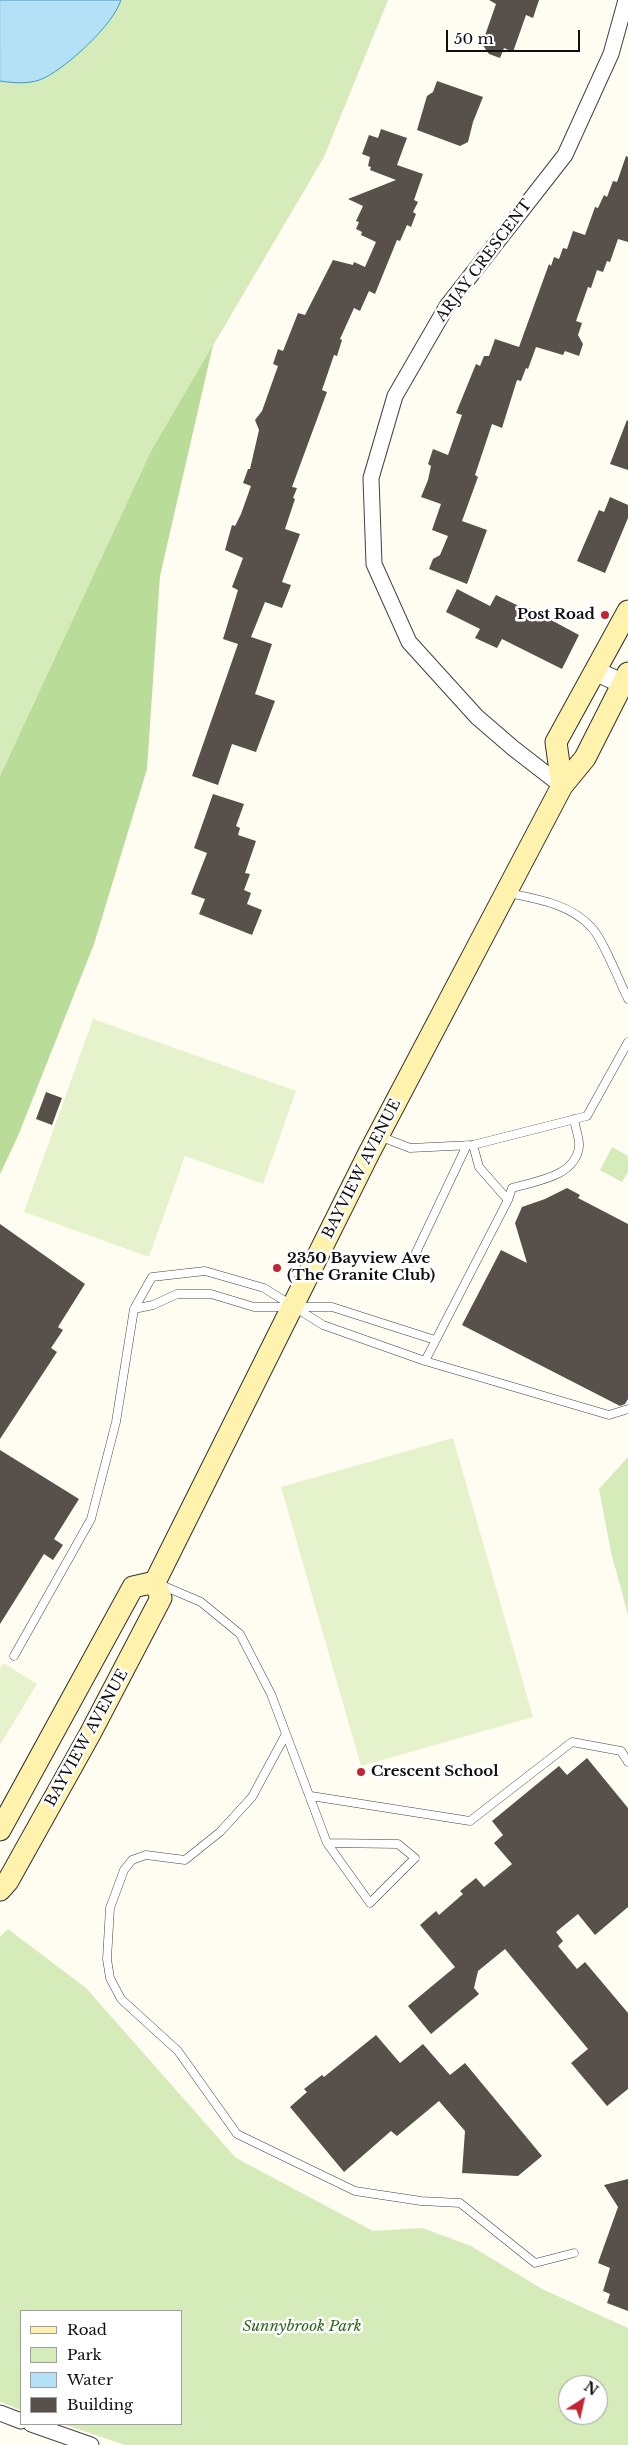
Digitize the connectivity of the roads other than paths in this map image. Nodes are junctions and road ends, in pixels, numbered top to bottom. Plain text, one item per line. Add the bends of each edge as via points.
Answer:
1 (626, 0) edge
2 (628, 611) edge
3 (595, 671) junction
4 (626, 681) edge
5 (562, 786) junction
6 (506, 892) junction
7 (628, 999) edge
8 (628, 1042) edge
9 (574, 1119) junction
10 (378, 1136) junction
11 (470, 1145) junction
12 (508, 1200) junction
13 (412, 1261) dead end
14 (293, 1306) junction
15 (134, 1309) junction
16 (436, 1340) junction
17 (425, 1361) junction
18 (628, 1409) edge
19 (155, 1582) junction
20 (14, 1656) dead end
21 (286, 1734) junction
22 (628, 1762) edge
23 (311, 1796) junction
24 (0, 1830) edge
25 (328, 1843) junction
26 (0, 1890) edge
27 (574, 2253) dead end
28 (0, 2413) edge
29 (20, 2420) edge
30 (33, 2425) edge
31 (91, 2445) edge

1 - 5 street, ARJAY CRESCENT via 611,54 565,155 447,306 394,396 371,478 374,564 409,642 477,717
2 - 3 main road
3 - 4 street
3 - 5 main road via 556,742
4 - 5 main road, BAYVIEW AVENUE via 586,758
5 - 6 main road, BAYVIEW AVENUE
6 - 7 lane via 570,910 593,928
6 - 10 main road, BAYVIEW AVENUE
8 - 9 lane via 587,1116
9 - 11 lane
9 - 12 lane via 579,1146 568,1165 561,1173 512,1188
10 - 11 lane via 410,1148
10 - 14 main road, BAYVIEW AVENUE
11 - 12 lane via 479,1167
11 - 13 lane
12 - 16 lane
14 - 15 lane via 254,1307 210,1294 177,1294
14 - 15 lane via 264,1288 204,1271 152,1277
14 - 16 lane via 332,1308
14 - 17 lane via 323,1324
14 - 19 main road, BAYVIEW AVENUE
15 - 20 lane via 116,1422 91,1520
16 - 17 lane
17 - 18 lane via 609,1415
19 - 21 lane via 201,1602 240,1634
19 - 24 main road, BAYVIEW AVENUE via 133,1586
19 - 26 main road, BAYVIEW AVENUE via 161,1598 90,1734
21 - 23 lane
21 - 27 lane via 252,1797 220,1832 185,1860 146,1856 132,1860 124,1870 110,1908 107,1960 110,1978 121,1999 178,2051 237,2134 355,2191 420,2202 460,2203 534,2263
22 - 23 lane via 621,1751 572,1742 470,1821
23 - 25 lane
25 - 25 lane via 370,1903 415,1858 398,1844
28 - 29 street
30 - 31 street

